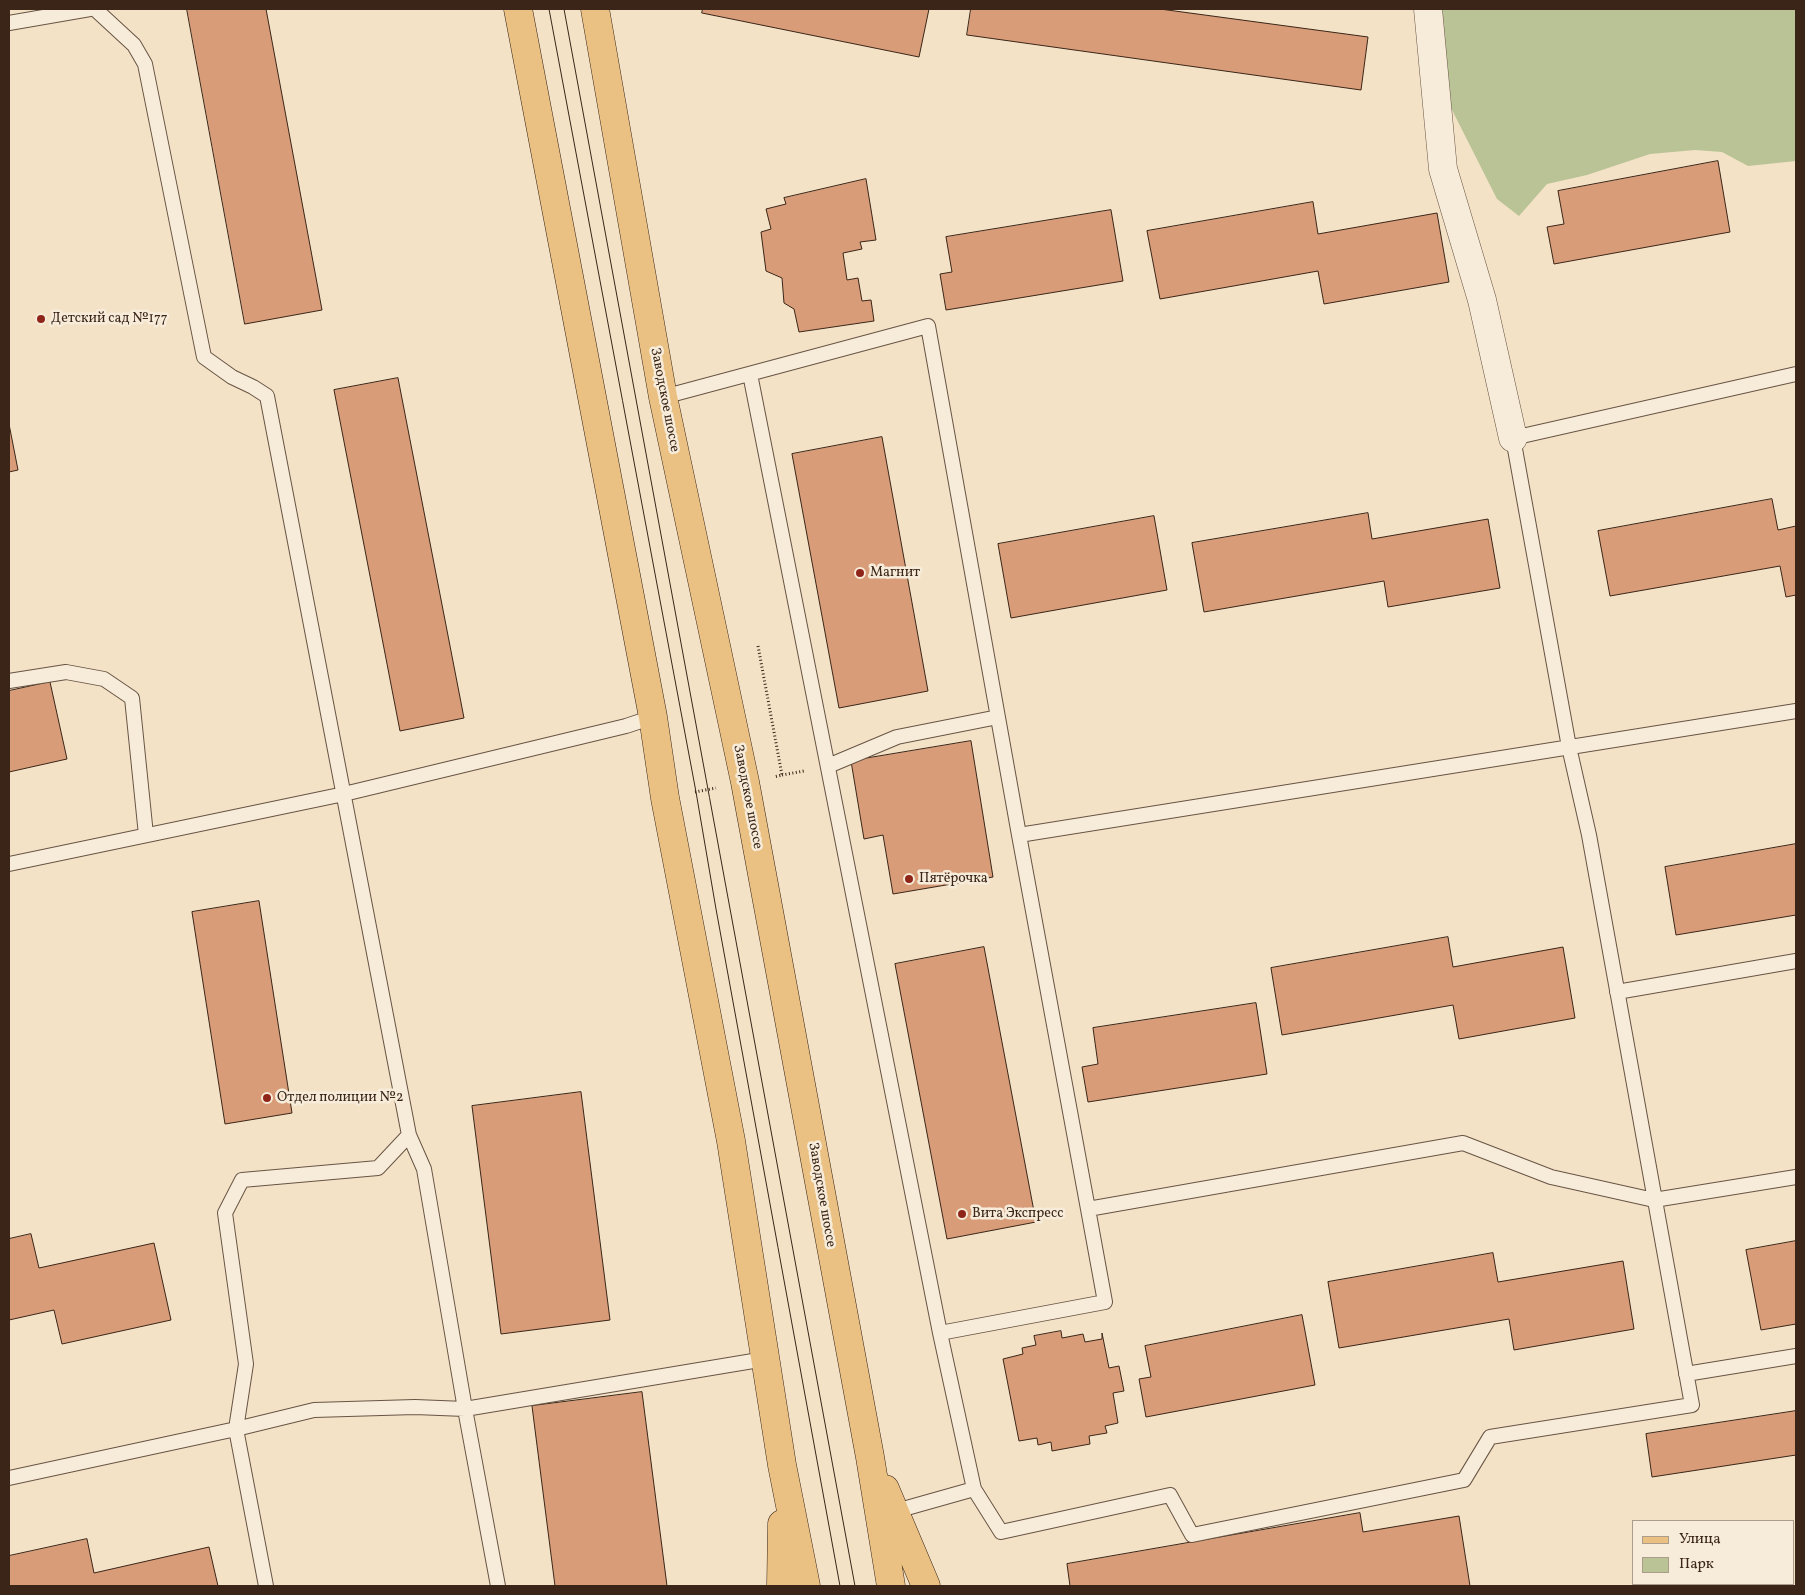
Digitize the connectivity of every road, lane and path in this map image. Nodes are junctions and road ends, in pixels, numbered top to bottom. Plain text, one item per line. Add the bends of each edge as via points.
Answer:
1 (90, 9) edge
2 (95, 9) edge
3 (518, 9) edge
4 (595, 9) edge
5 (1428, 9) edge
6 (9, 23) edge
7 (750, 374) junction
8 (1796, 374) edge
9 (663, 396) junction
10 (1513, 438) junction
11 (9, 681) edge
12 (1796, 711) edge
13 (653, 717) junction
14 (998, 717) junction
15 (1569, 747) junction
16 (828, 766) junction
17 (344, 794) junction
18 (146, 835) junction
19 (1018, 835) junction
20 (9, 864) edge
21 (1796, 961) edge
22 (1617, 992) junction
23 (409, 1136) junction
24 (1796, 1176) edge
25 (1654, 1200) junction
26 (1088, 1209) junction
27 (940, 1333) junction
28 (1796, 1356) edge
29 (765, 1359) junction
30 (1686, 1374) junction
31 (465, 1409) junction
32 (236, 1430) junction
33 (870, 1457) junction
34 (782, 1465) junction
35 (9, 1478) edge
36 (974, 1489) junction
37 (896, 1511) junction
38 (266, 1586) edge
39 (498, 1586) edge
40 (781, 1586) edge
41 (806, 1586) edge
42 (891, 1586) edge
43 (926, 1586) edge

1 - 6 lane
2 - 17 lane via 134,45 146,64 204,358 267,396
3 - 13 main road
4 - 9 main road, Заводское шоссе
5 - 10 street via 1443,169 1482,300
7 - 9 lane
7 - 14 lane via 928,326
7 - 16 lane
8 - 10 lane
9 - 33 main road, Заводское шоссе via 745,782
10 - 15 lane
11 - 18 lane via 66,672 104,678 132,698
12 - 15 lane
13 - 17 lane
13 - 29 main road via 731,1142
14 - 16 lane via 897,737
14 - 19 lane
15 - 19 lane
15 - 22 lane via 1589,835
16 - 27 lane
17 - 18 lane
17 - 23 lane
18 - 20 lane
19 - 26 lane
21 - 22 lane
22 - 25 lane
23 - 31 lane via 424,1169
23 - 32 lane via 378,1168 242,1180 225,1213 246,1364
24 - 25 lane
25 - 26 lane via 1551,1178 1463,1143
25 - 30 lane
26 - 27 lane via 1106,1302
27 - 36 lane
28 - 30 lane
29 - 31 lane
29 - 34 main road
30 - 36 lane via 1692,1405 1490,1437 1464,1480 1192,1535 1170,1495 1002,1532
31 - 32 lane via 314,1410
31 - 39 lane
32 - 35 lane
32 - 38 lane
33 - 37 main road
33 - 42 main road, Заводское шоссе
34 - 40 main road
34 - 41 main road
36 - 37 lane
37 - 43 main road

